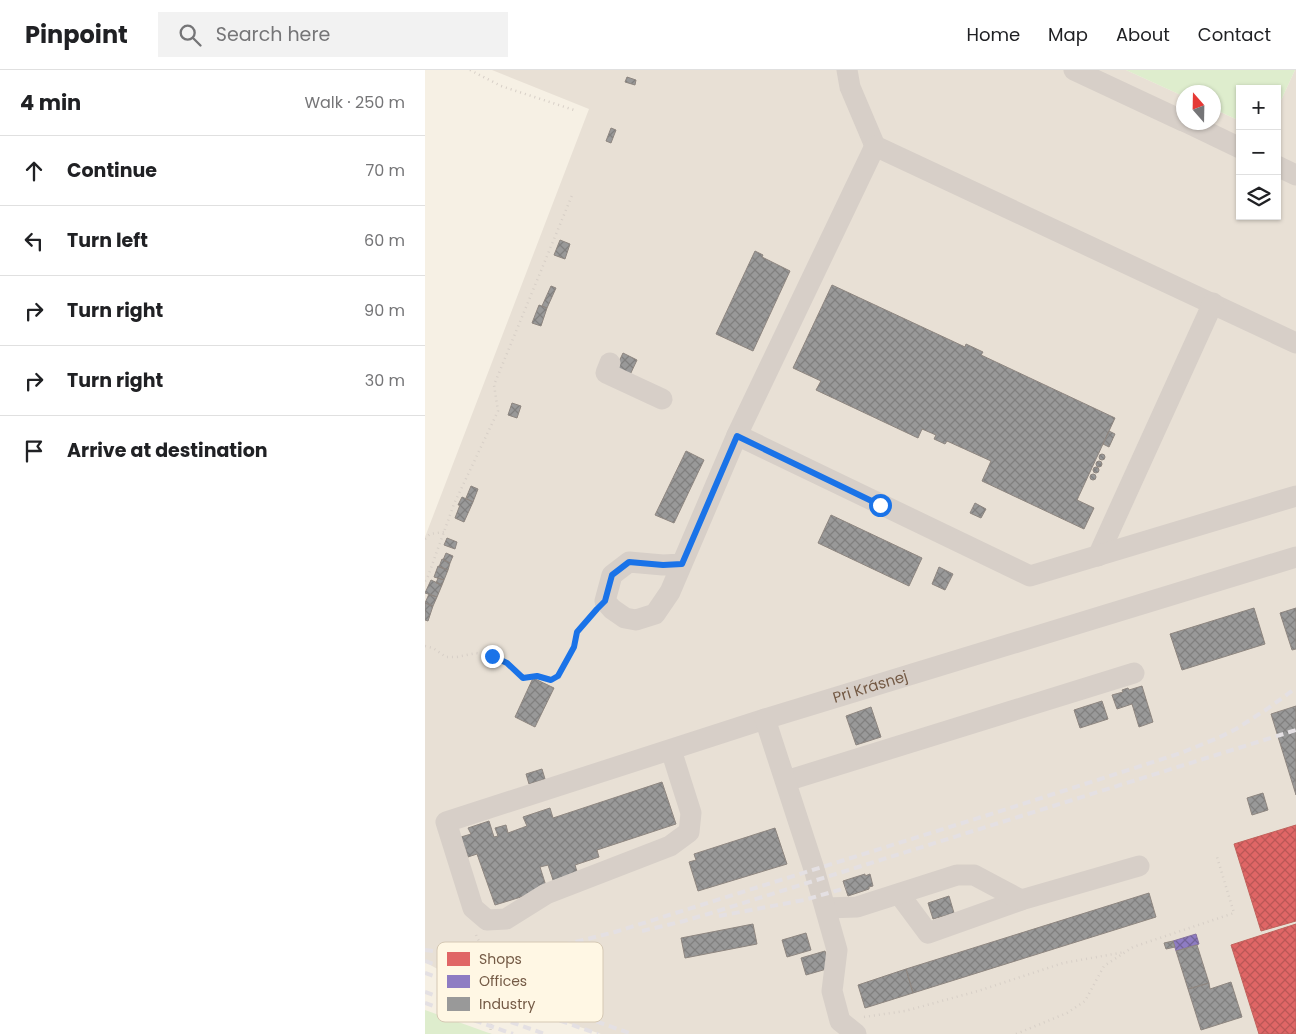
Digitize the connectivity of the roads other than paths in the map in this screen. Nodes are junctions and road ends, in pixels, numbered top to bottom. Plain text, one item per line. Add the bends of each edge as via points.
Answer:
1 (847, 70) edge
2 (1074, 70) edge
3 (1176, 118) edge
4 (1202, 130) edge
5 (875, 146) junction
6 (1236, 146) edge
7 (1281, 168) edge
8 (1296, 175) edge
9 (1213, 303) junction
10 (1296, 343) edge
11 (610, 363) dead end
12 (662, 399) dead end
13 (737, 436) junction
14 (1296, 496) edge
15 (1098, 556) junction
16 (1296, 558) edge
17 (682, 564) junction
18 (1134, 673) dead end
19 (765, 720) junction
20 (671, 750) junction
21 (786, 781) junction
22 (1139, 866) dead end
23 (899, 894) junction
24 (1021, 900) junction
25 (826, 908) junction
26 (848, 1028) edge

1 - 5 lane via 850,87
2 - 3 lane
4 - 6 lane
5 - 9 lane
5 - 13 lane
7 - 8 lane
9 - 10 lane
9 - 15 lane
11 - 12 lane via 606,373
13 - 15 lane via 1030,576
13 - 17 lane
14 - 15 lane
16 - 19 lane, Pri Krásnej
17 - 17 lane via 670,592 655,614 636,620 625,618 605,601 612,575 629,562
18 - 21 lane
19 - 20 lane, Pri Krásnej
19 - 21 lane
20 - 20 lane, Pri Krásnej via 446,822 473,908 487,920 506,919 546,894 671,846 689,832 691,813
21 - 25 lane
22 - 24 lane
23 - 24 lane via 957,875 974,875
23 - 24 lane via 928,933
23 - 25 lane via 857,907
25 - 26 lane via 837,950 832,991

